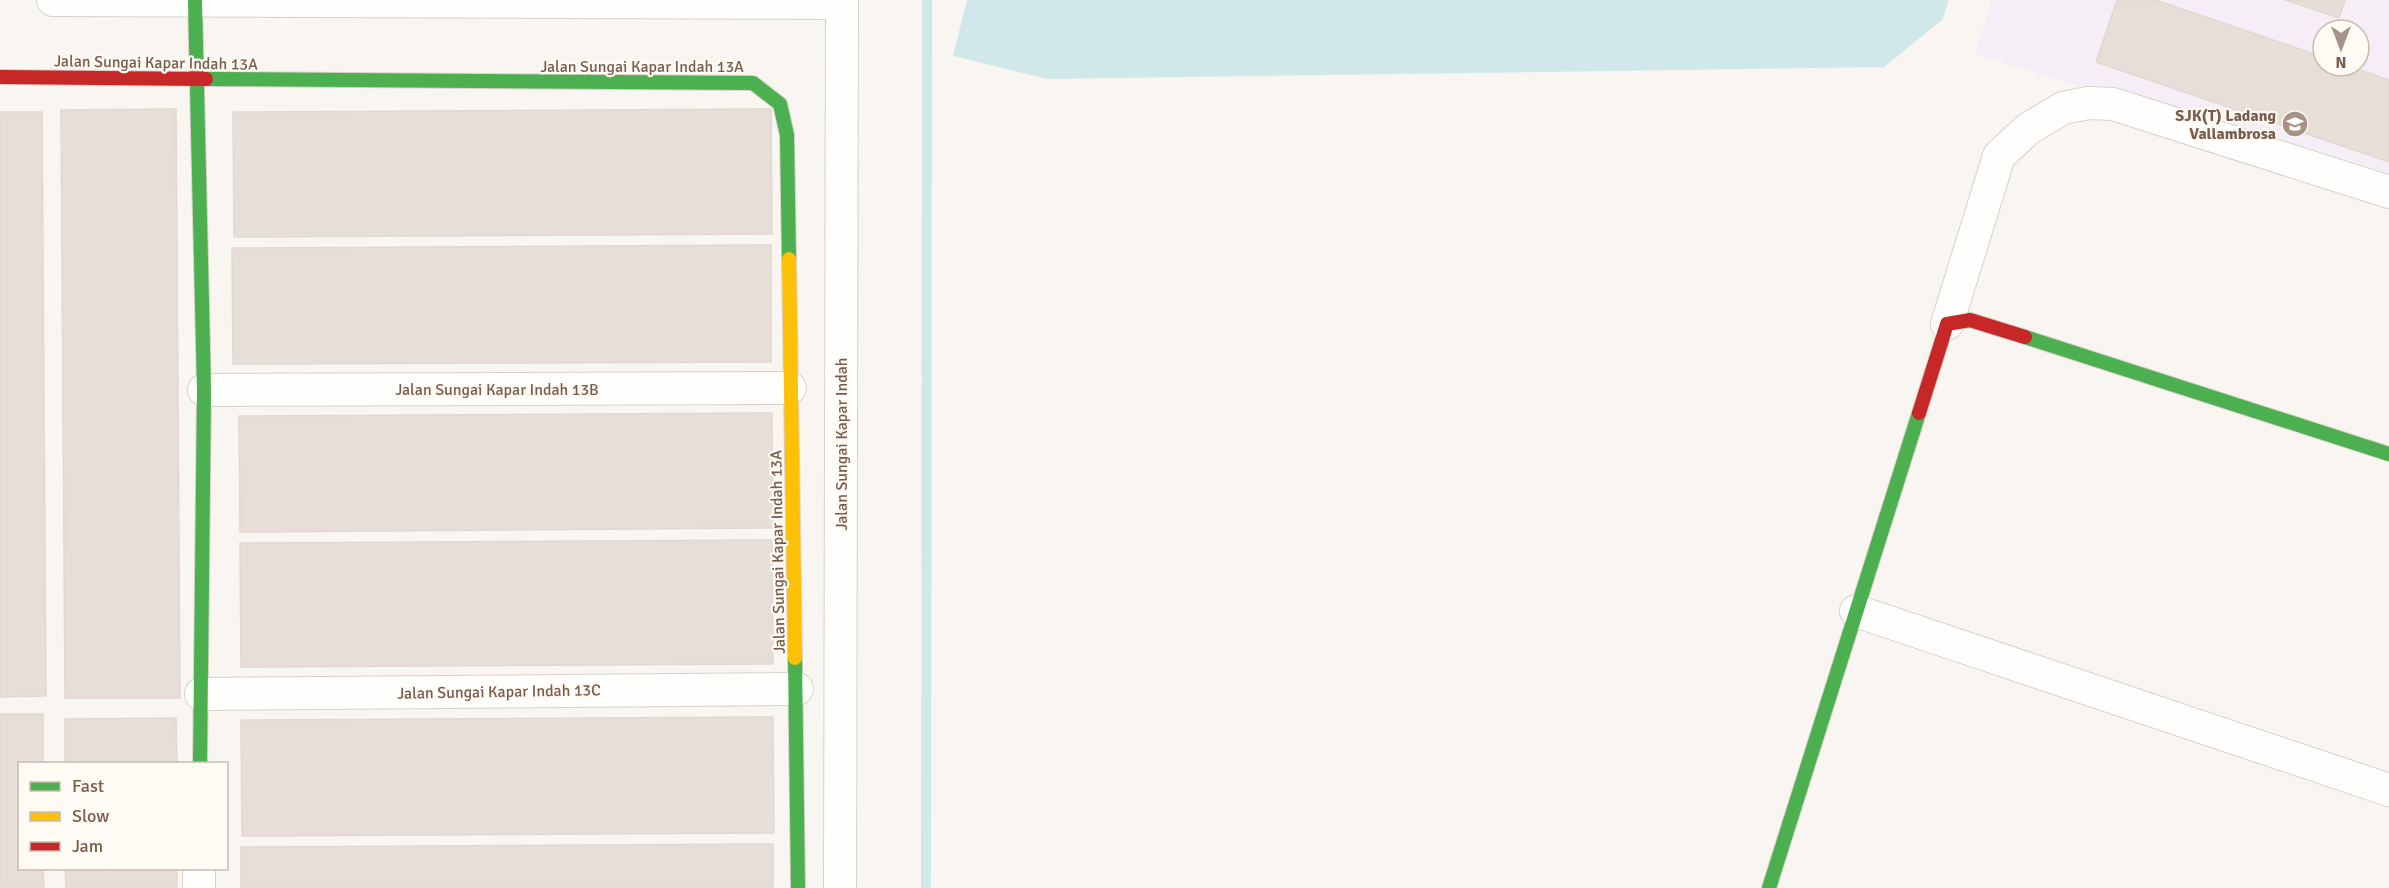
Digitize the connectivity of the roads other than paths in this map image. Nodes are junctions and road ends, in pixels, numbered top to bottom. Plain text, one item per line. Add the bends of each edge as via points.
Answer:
1 (53, 0) edge
2 (195, 1) edge
3 (842, 2) edge
4 (0, 78) edge
5 (198, 79) junction
6 (2389, 192) edge
7 (1947, 324) junction
8 (790, 388) junction
9 (204, 390) junction
10 (2389, 454) edge
11 (1856, 611) junction
12 (797, 689) junction
13 (201, 694) junction
14 (200, 762) edge
15 (2389, 790) edge
16 (199, 870) edge
17 (198, 888) edge
18 (798, 888) edge
19 (840, 888) edge
20 (1769, 888) edge

1 - 2 street
2 - 3 street
2 - 5 street
3 - 19 street, Jalan Sungai Kapar Indah
4 - 5 street, Jalan Sungai Kapar Indah 13A
5 - 8 street, Jalan Sungai Kapar Indah 13A via 753,83 780,104 787,135
5 - 9 street
6 - 7 street via 2113,104 2063,108 2028,129 1999,156
7 - 10 street via 1970,320
7 - 11 street
8 - 9 street, Jalan Sungai Kapar Indah 13B
8 - 12 street, Jalan Sungai Kapar Indah 13A
9 - 13 street
11 - 15 street
11 - 20 street
12 - 13 street, Jalan Sungai Kapar Indah 13C
12 - 18 street, Jalan Sungai Kapar Indah 13A
13 - 14 street
16 - 17 street

